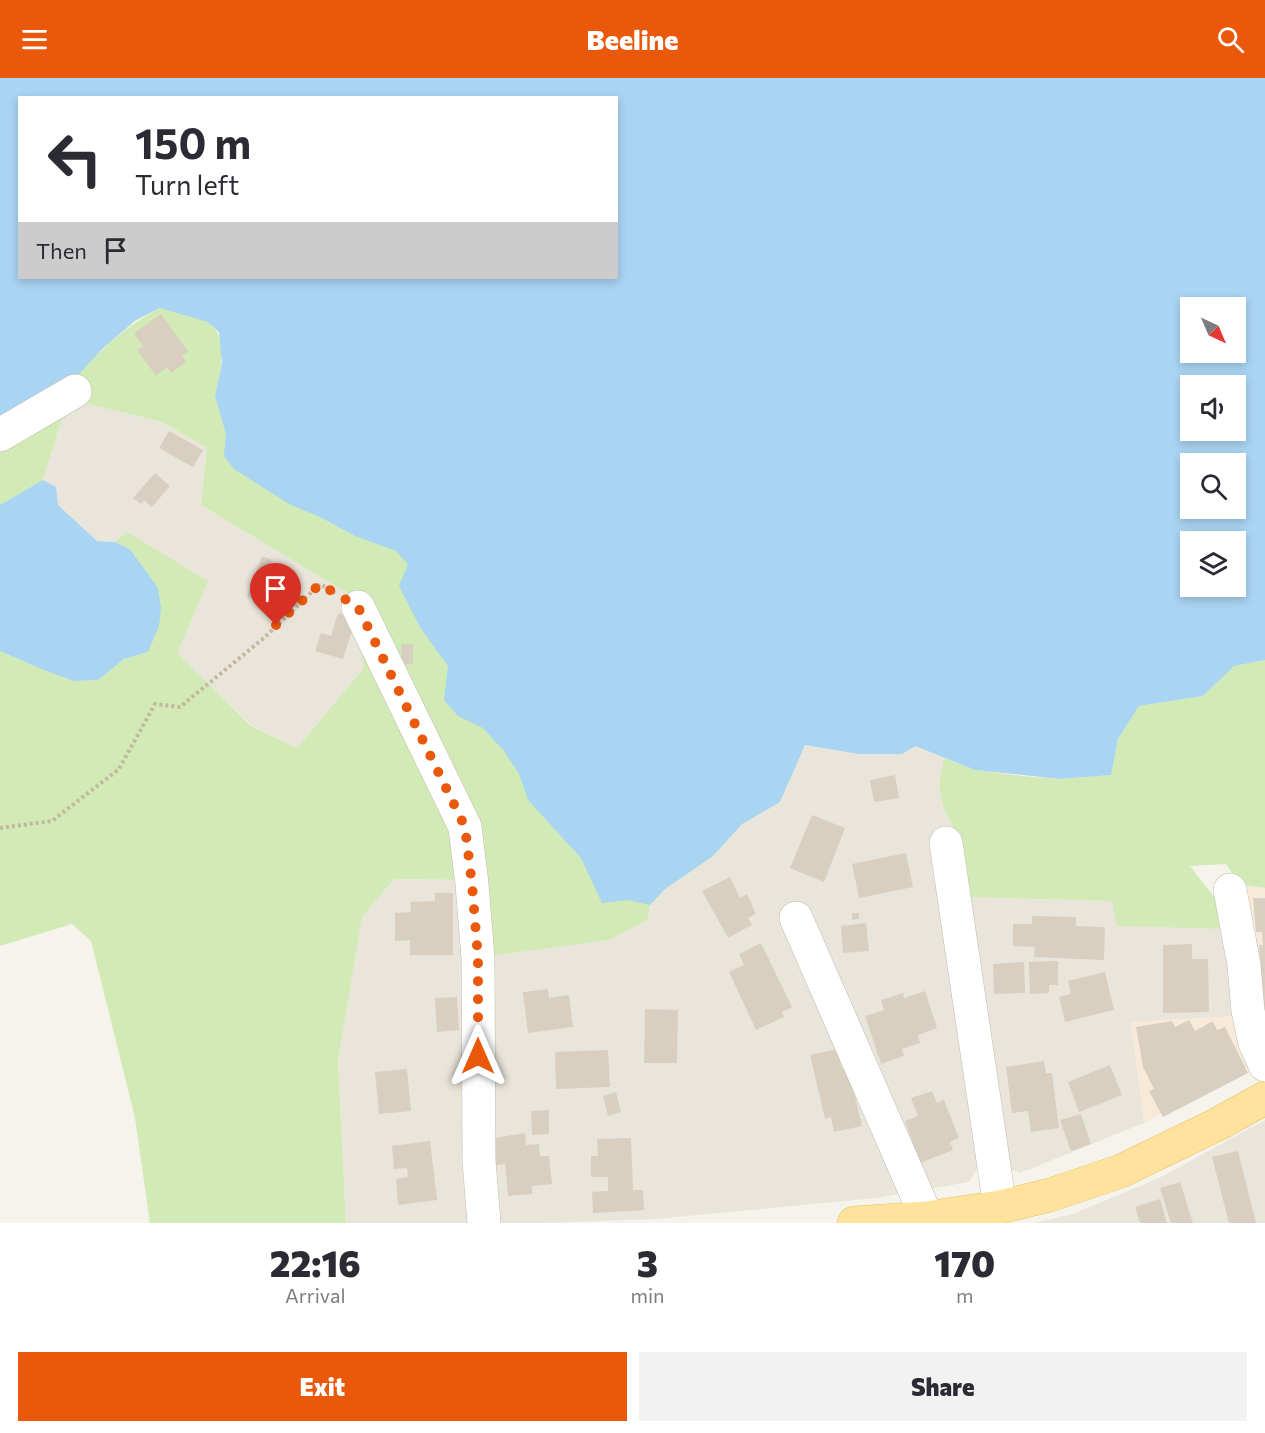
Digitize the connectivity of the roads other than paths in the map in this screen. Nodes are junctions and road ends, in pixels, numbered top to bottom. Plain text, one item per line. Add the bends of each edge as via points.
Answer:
1 (75, 391) dead end
2 (0, 435) edge
3 (358, 607) road end
4 (946, 843) dead end
5 (1230, 890) dead end
6 (796, 918) dead end
7 (1265, 1065) edge
8 (1265, 1098) edge
9 (1000, 1207) junction
10 (927, 1218) junction
11 (484, 1223) edge
12 (854, 1223) edge

1 - 2 street
3 - 11 street via 465,827 478,958 479,1161
4 - 9 street
5 - 7 street via 1248,1011
6 - 10 street
8 - 9 main road via 1121,1171
9 - 10 main road
10 - 12 main road

